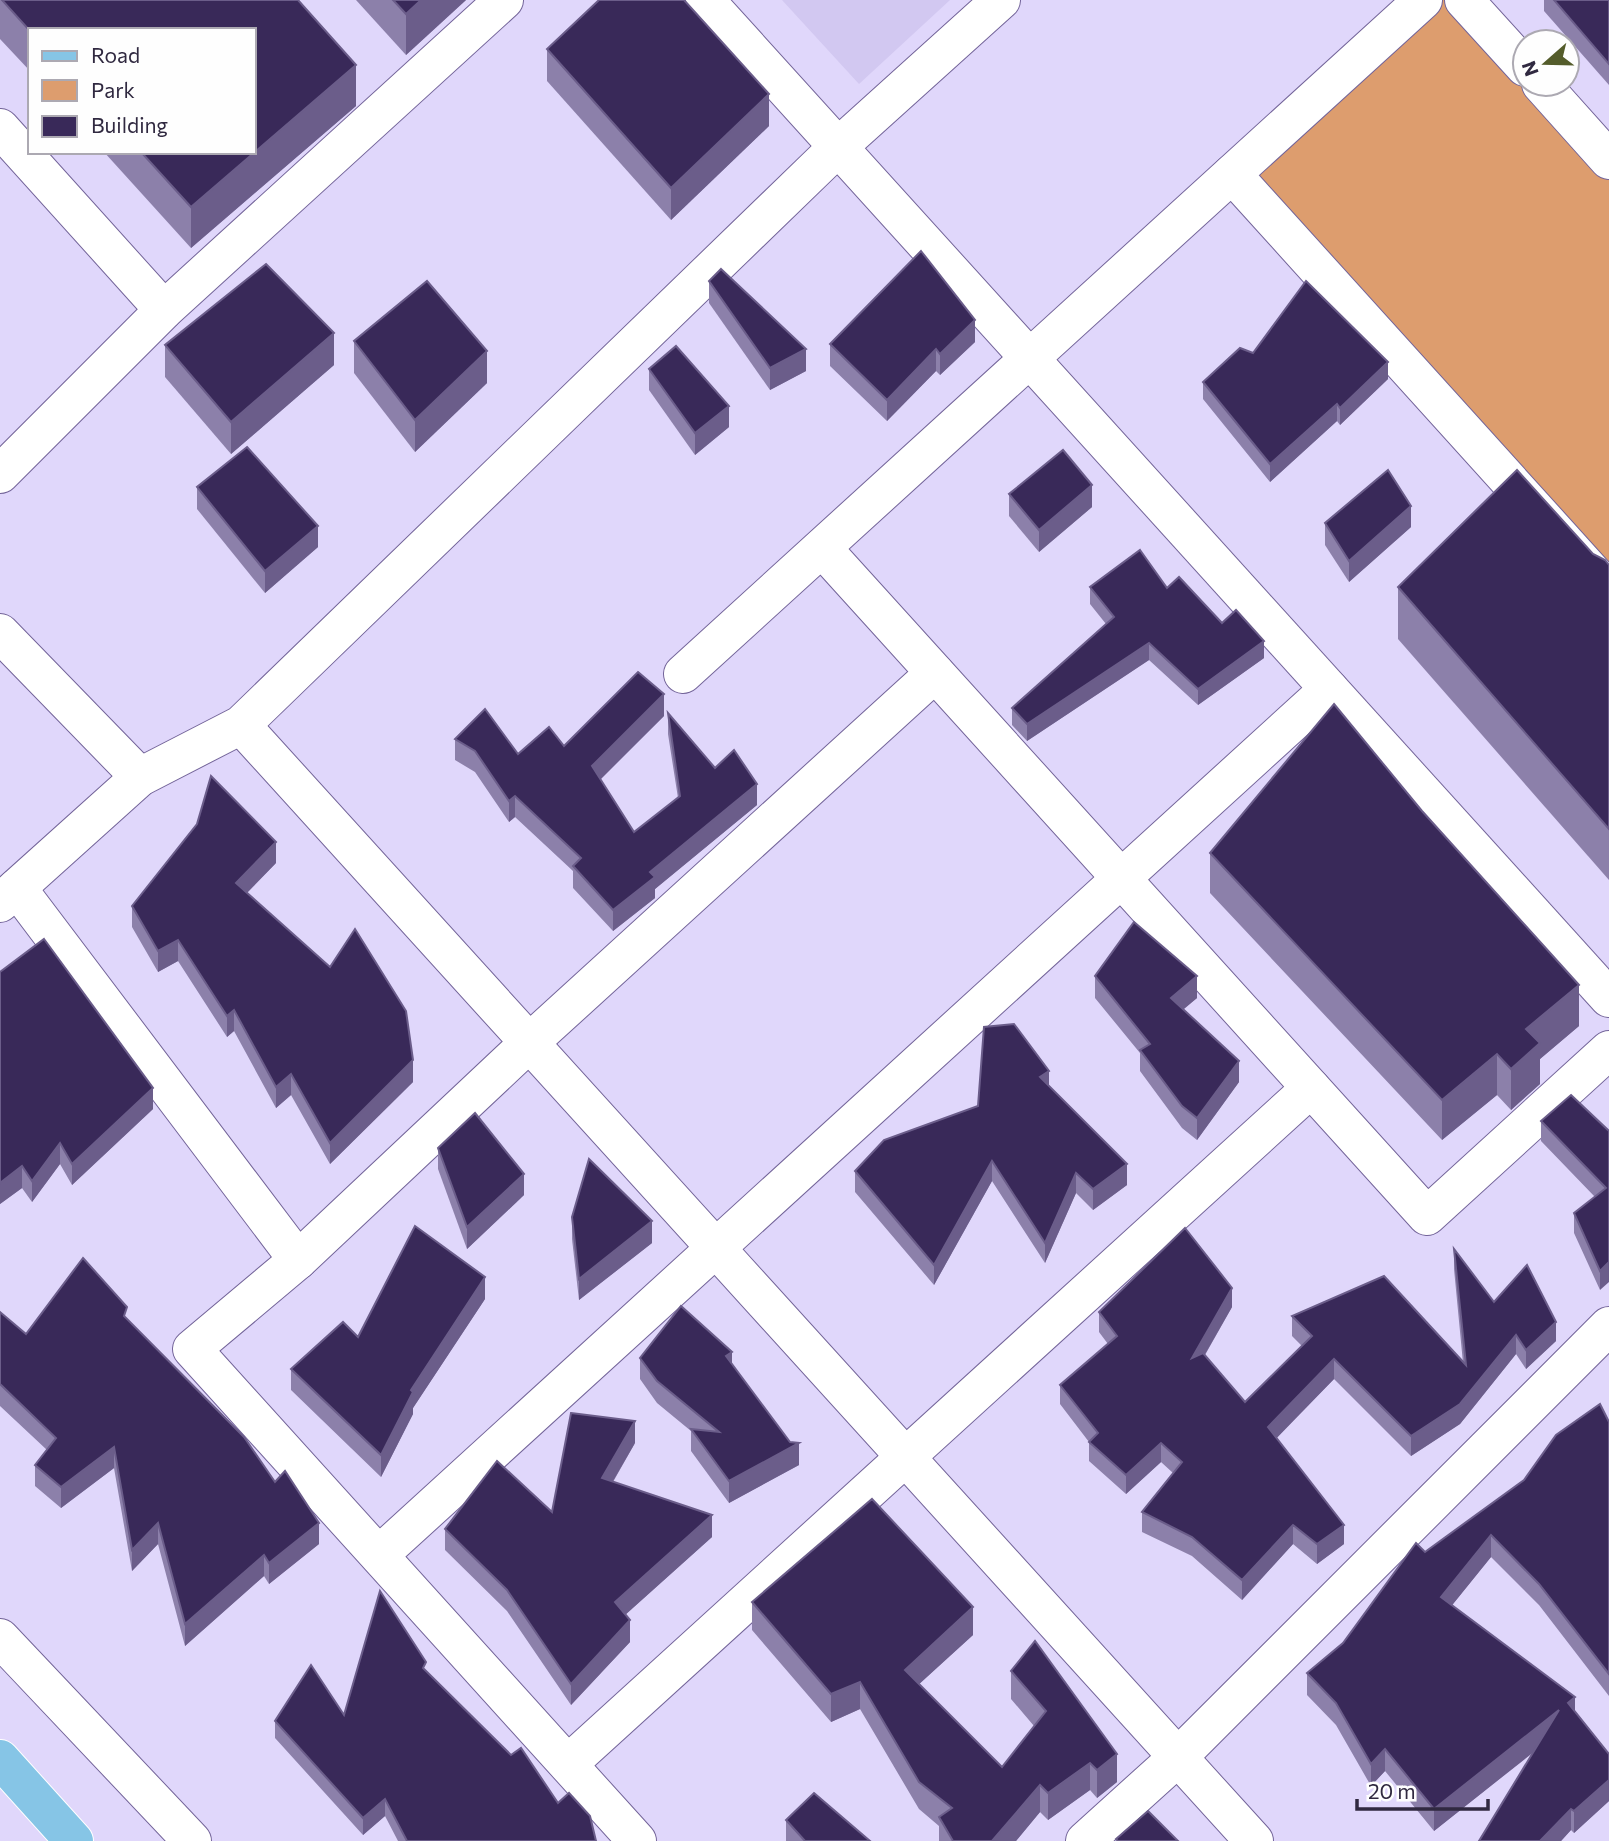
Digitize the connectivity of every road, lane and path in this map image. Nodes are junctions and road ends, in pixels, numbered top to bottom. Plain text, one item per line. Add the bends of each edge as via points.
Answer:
1 (504, 0) edge
2 (705, 0) edge
3 (1001, 0) edge
4 (1423, 0) edge
5 (1464, 0) edge
6 (1511, 52) edge
7 (1554, 98) edge
8 (0, 128) edge
9 (838, 147) junction
10 (1609, 160) edge
11 (1232, 174) junction
12 (164, 310) junction
13 (1030, 358) junction
14 (0, 474) edge
15 (822, 548) junction
16 (1609, 591) edge
17 (0, 633) edge
18 (935, 673) junction
19 (684, 674) dead end
20 (1329, 689) junction
21 (241, 725) junction
22 (140, 778) junction
23 (1121, 878) junction
24 (9, 896) edge
25 (1609, 998) edge
26 (530, 1042) junction
27 (1609, 1050) edge
28 (1311, 1088) junction
29 (717, 1248) junction
30 (298, 1260) junction
31 (1609, 1326) edge
32 (906, 1457) junction
33 (379, 1555) junction
34 (0, 1638) edge
35 (1178, 1757) junction
36 (0, 1759) edge
37 (568, 1764) junction
38 (74, 1841) edge
39 (192, 1841) edge
40 (637, 1841) edge
41 (1085, 1841) edge
42 (1254, 1841) edge

1 - 12 street
2 - 9 street
3 - 9 street
4 - 11 street
5 - 6 street
7 - 10 street
8 - 12 street
9 - 13 street
9 - 21 street
11 - 13 street
11 - 16 street
12 - 14 street
13 - 15 street
13 - 20 street
15 - 18 street
15 - 19 street
17 - 22 street
18 - 23 street
18 - 26 street
20 - 23 street
20 - 25 street
21 - 22 street
21 - 26 street
22 - 24 street
23 - 28 street
23 - 29 street
24 - 30 street
26 - 29 street
26 - 30 street
27 - 28 street via 1427,1216
28 - 32 street
29 - 32 street
29 - 33 street
30 - 33 street via 192,1349
31 - 35 street
32 - 35 street
32 - 37 street
33 - 37 street
34 - 39 street
35 - 41 street
35 - 42 street
36 - 38 main road
37 - 40 street

